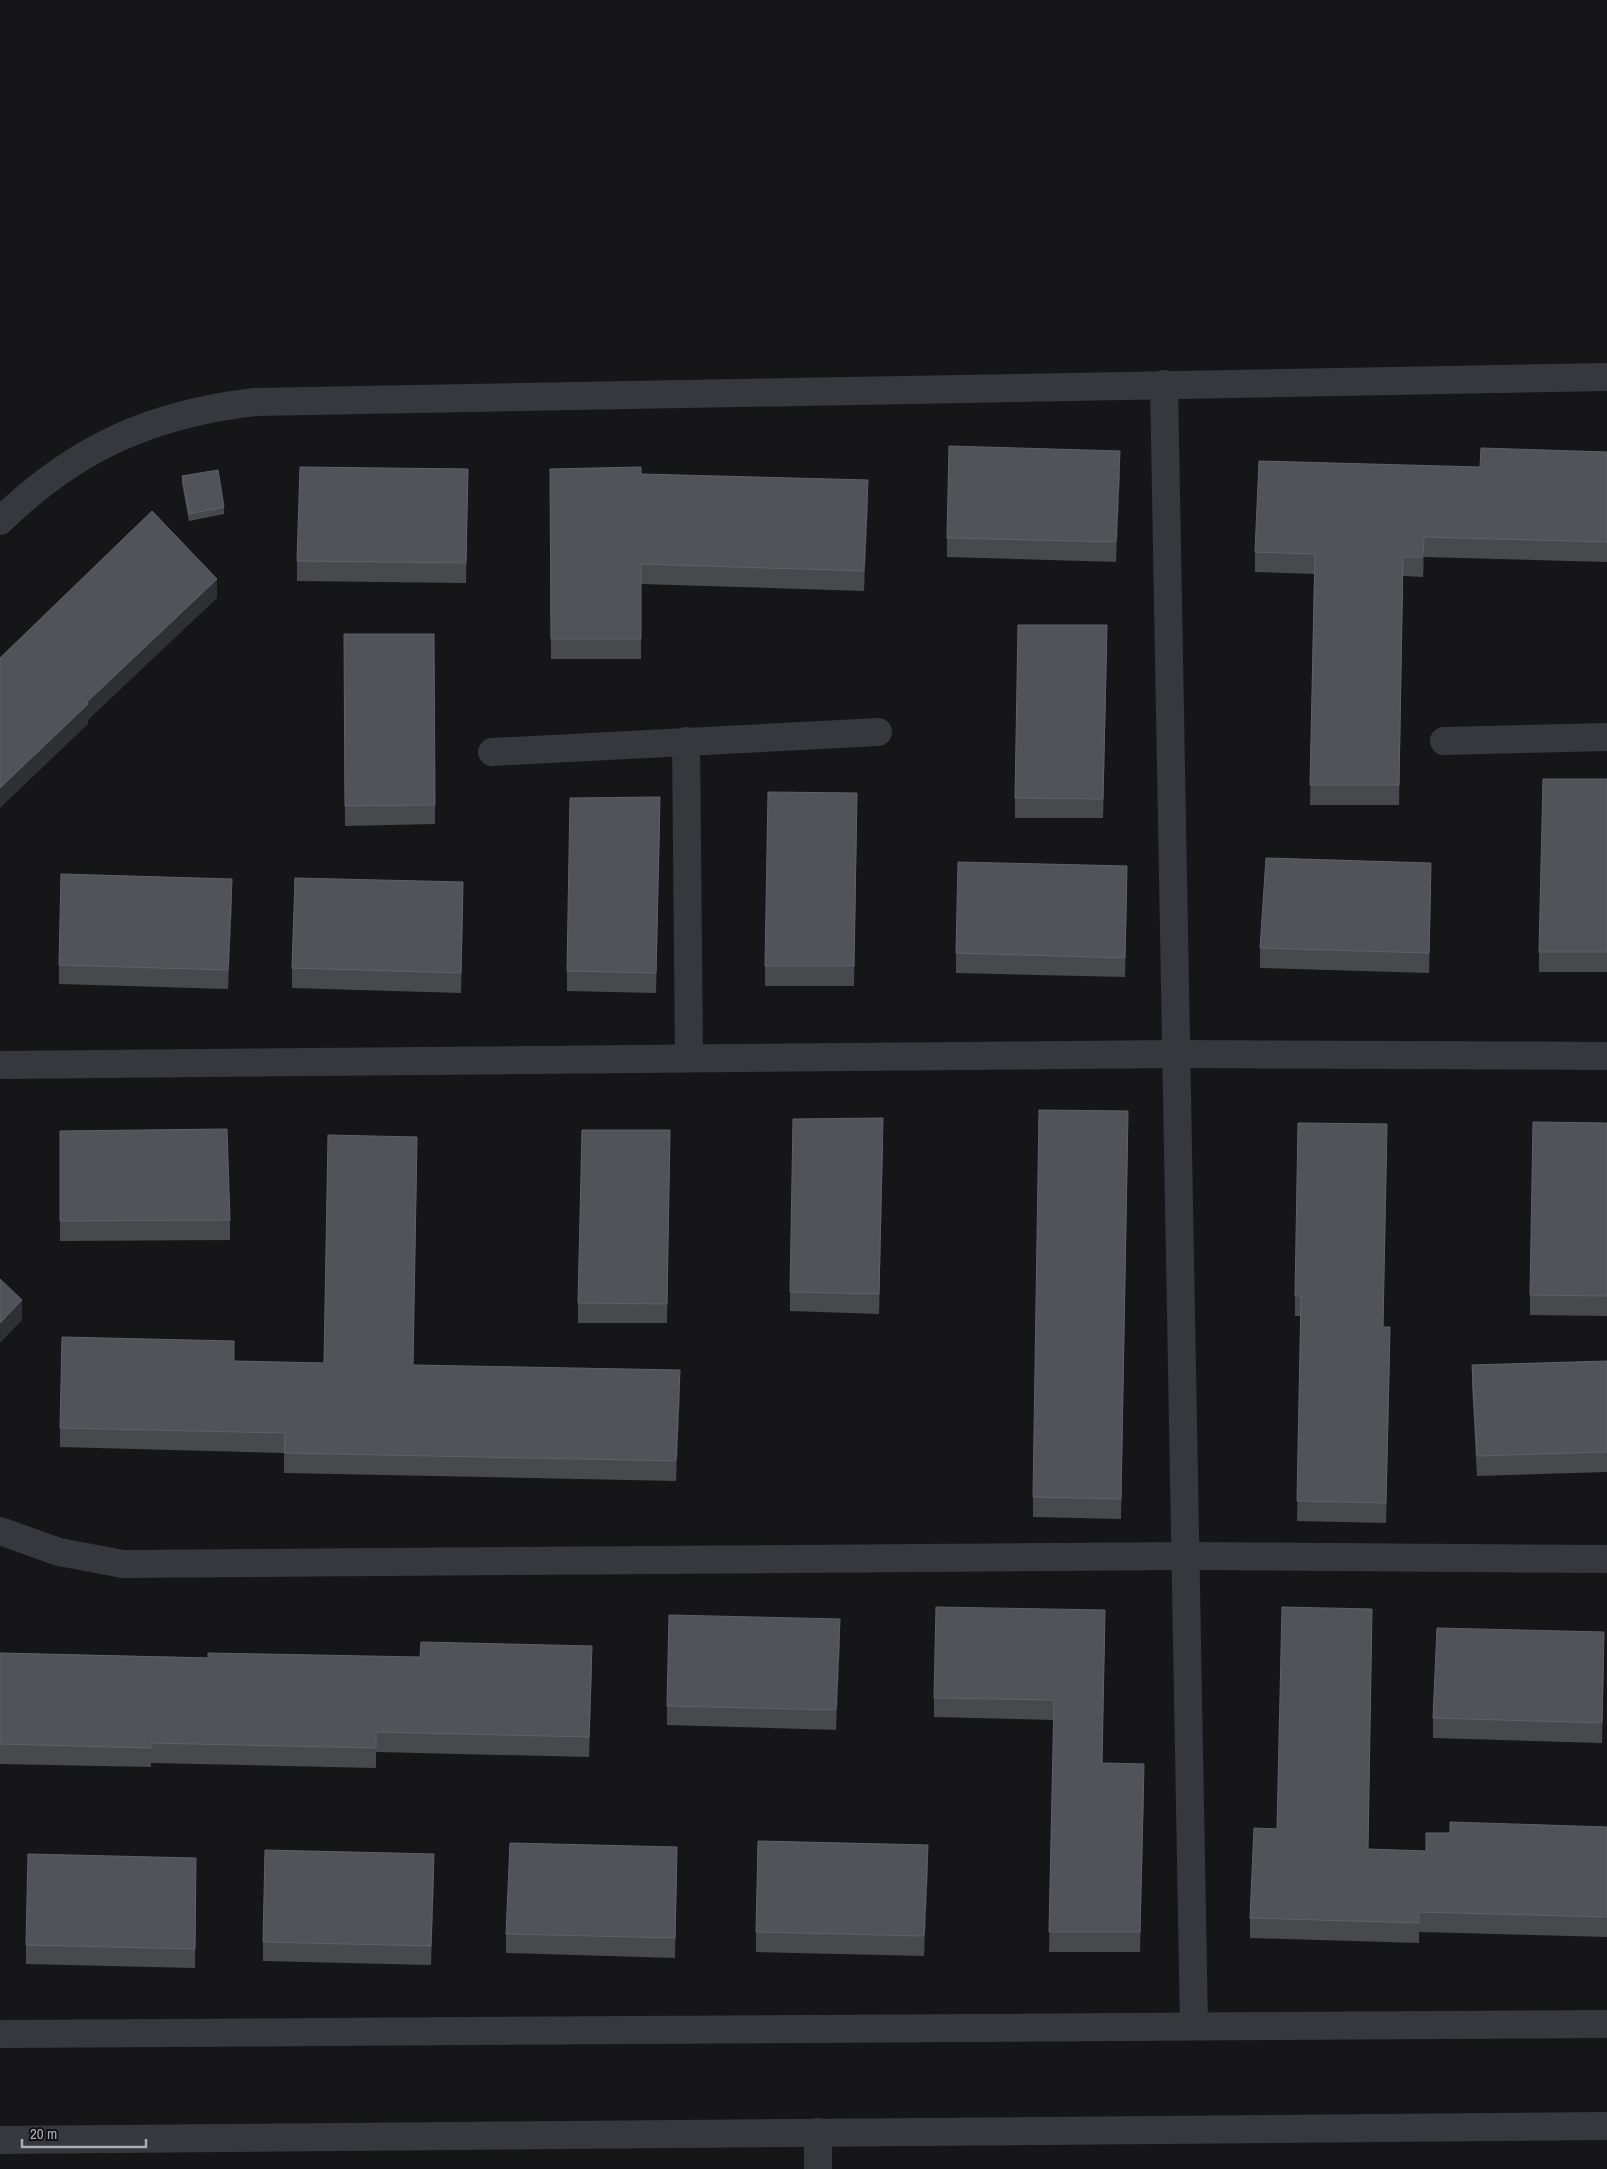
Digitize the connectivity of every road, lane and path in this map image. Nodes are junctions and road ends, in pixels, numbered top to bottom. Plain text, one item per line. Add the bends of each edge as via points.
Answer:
1 (1607, 377) edge
2 (1164, 384) junction
3 (0, 521) edge
4 (878, 732) dead end
5 (1607, 738) edge
6 (686, 741) junction
7 (1444, 741) dead end
8 (492, 752) dead end
9 (1176, 1054) junction
10 (1607, 1056) edge
11 (689, 1058) junction
12 (0, 1065) edge
13 (0, 1531) edge
14 (1185, 1556) junction
15 (1607, 1559) edge
16 (1607, 2024) edge
17 (1194, 2026) junction
18 (0, 2034) edge
19 (1607, 2126) edge
20 (818, 2132) junction
21 (0, 2140) edge
22 (818, 2169) edge

1 - 2 street
2 - 3 street via 255,402 215,406 136,429 99,446 32,491
2 - 9 street
4 - 6 street
5 - 7 street
6 - 8 street
6 - 11 street
9 - 10 street
9 - 11 street
9 - 14 street
11 - 12 street
13 - 14 street via 59,1552 123,1564
14 - 15 street
14 - 17 street
16 - 17 street
17 - 18 street
19 - 20 street
20 - 21 street
20 - 22 street

